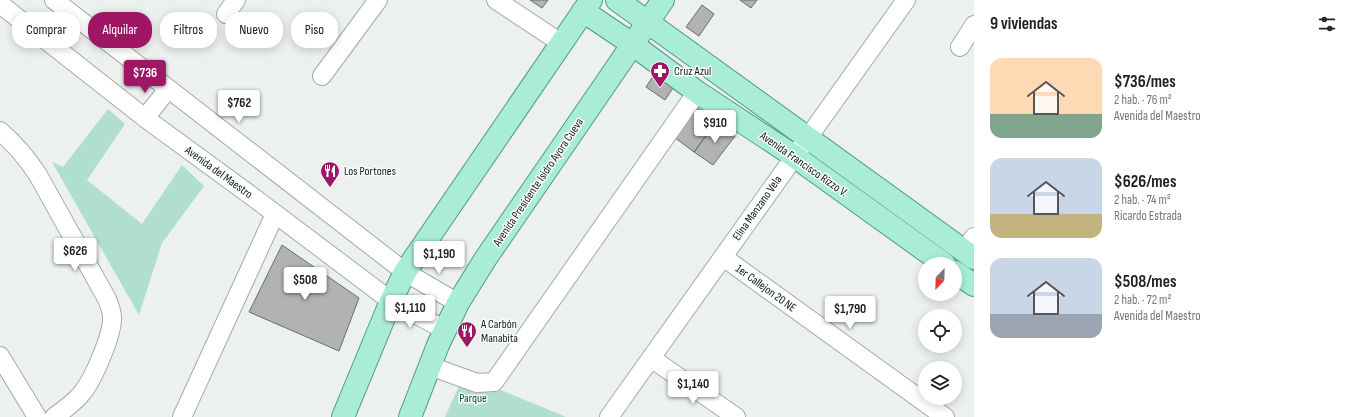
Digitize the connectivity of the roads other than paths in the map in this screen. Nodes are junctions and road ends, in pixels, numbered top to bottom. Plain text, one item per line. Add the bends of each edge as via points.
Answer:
1 (54, 0) edge
2 (378, 0) edge
3 (496, 0) edge
4 (616, 0) edge
5 (663, 0) edge
6 (906, 0) edge
7 (0, 4) edge
8 (587, 6) edge
9 (647, 22) junction
10 (974, 25) edge
11 (562, 43) junction
12 (632, 44) junction
13 (960, 47) dead end
14 (322, 76) dead end
15 (168, 89) junction
16 (697, 92) junction
17 (145, 118) junction
18 (0, 131) edge
19 (807, 138) junction
20 (794, 156) junction
21 (275, 214) junction
22 (971, 249) edge
23 (723, 257) junction
24 (934, 257) edge
25 (405, 272) junction
26 (962, 277) edge
27 (974, 285) edge
28 (391, 301) junction
29 (458, 303) junction
30 (445, 330) junction
31 (0, 356) edge
32 (651, 358) junction
33 (430, 366) junction
34 (37, 417) edge
35 (54, 417) edge
36 (182, 417) edge
37 (343, 417) edge
38 (410, 417) edge
39 (609, 417) edge
40 (736, 417) edge
41 (945, 417) edge

1 - 15 street
2 - 14 street
3 - 11 street
4 - 9 main road, Avenida Francisco Rizzo V.
5 - 9 main road, Avenida Presidente Isidro Ayora Cueva
6 - 19 street, Elina Manzano Vela
7 - 17 street, Avenida del Maestro
8 - 11 main road
8 - 12 main road, Avenida Francisco Rizzo V.
9 - 12 main road, Avenida Presidente Isidro Ayora Cueva
9 - 19 main road, Avenida Francisco Rizzo V.
10 - 13 street
11 - 25 main road
12 - 16 main road, Avenida Francisco Rizzo V.
12 - 29 main road, Avenida Presidente Isidro Ayora Cueva
15 - 17 street
15 - 25 street
16 - 20 main road, Avenida Francisco Rizzo V.
16 - 33 street via 494,382 477,383
17 - 21 street, Avenida del Maestro
18 - 35 street via 26,157 38,175 107,299 112,316 110,333 92,378 74,402
19 - 20 street, Elina Manzano Vela
19 - 22 main road, Avenida Francisco Rizzo V.
20 - 23 street, Elina Manzano Vela
20 - 24 main road, Avenida Francisco Rizzo V.
21 - 28 street, Avenida del Maestro
21 - 36 street
23 - 32 street, Elina Manzano Vela
23 - 41 street, 1er Callejon 20 NE
25 - 28 main road
25 - 29 street
26 - 27 main road
28 - 30 street, Avenida del Maestro
28 - 37 main road
29 - 30 main road, Avenida Presidente Isidro Ayora Cueva
30 - 33 main road, Avenida Presidente Isidro Ayora Cueva
31 - 34 street
32 - 39 street, Elina Manzano Vela
32 - 40 street
33 - 38 main road, Avenida Presidente Isidro Ayora Cueva

